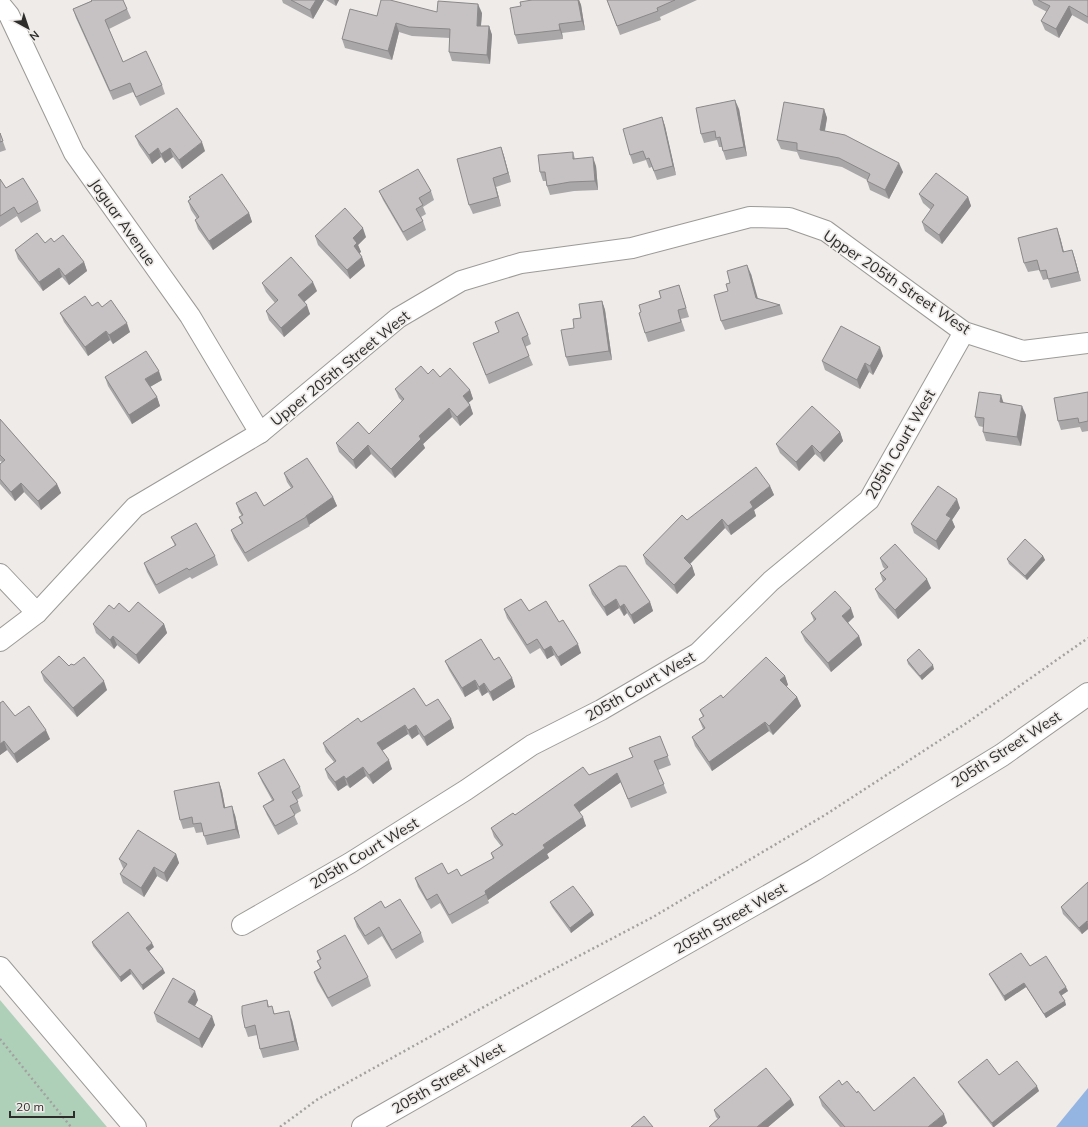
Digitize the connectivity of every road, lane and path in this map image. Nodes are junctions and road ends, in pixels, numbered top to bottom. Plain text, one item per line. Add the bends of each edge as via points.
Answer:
1 (0, 4) edge
2 (964, 332) junction
3 (1088, 343) edge
4 (260, 433) junction
5 (0, 574) edge
6 (38, 612) junction
7 (1088, 638) edge
8 (0, 641) edge
9 (1088, 694) edge
10 (242, 925) dead end
11 (0, 968) edge
12 (0, 1039) edge
13 (71, 1127) edge
14 (135, 1127) edge
15 (280, 1127) edge
16 (363, 1127) edge

1 - 4 street, Jaguar Avenue via 9,15 74,153 190,316
2 - 3 street, Upper 205th Street West via 1023,351
2 - 4 street, Upper 205th Street West via 826,231 789,218 750,218 632,248 521,263 461,281 398,318
2 - 10 street, 205th Court West via 869,500 771,581 698,653 601,710 532,745 350,864
4 - 6 street, Upper 205th Street West via 135,507
5 - 6 street
6 - 8 street, Upper 205th Street West
7 - 15 path via 968,722 824,815 653,917 518,988 318,1099
9 - 16 street, 205th Street West via 1002,755 814,870
11 - 14 street
12 - 13 path

